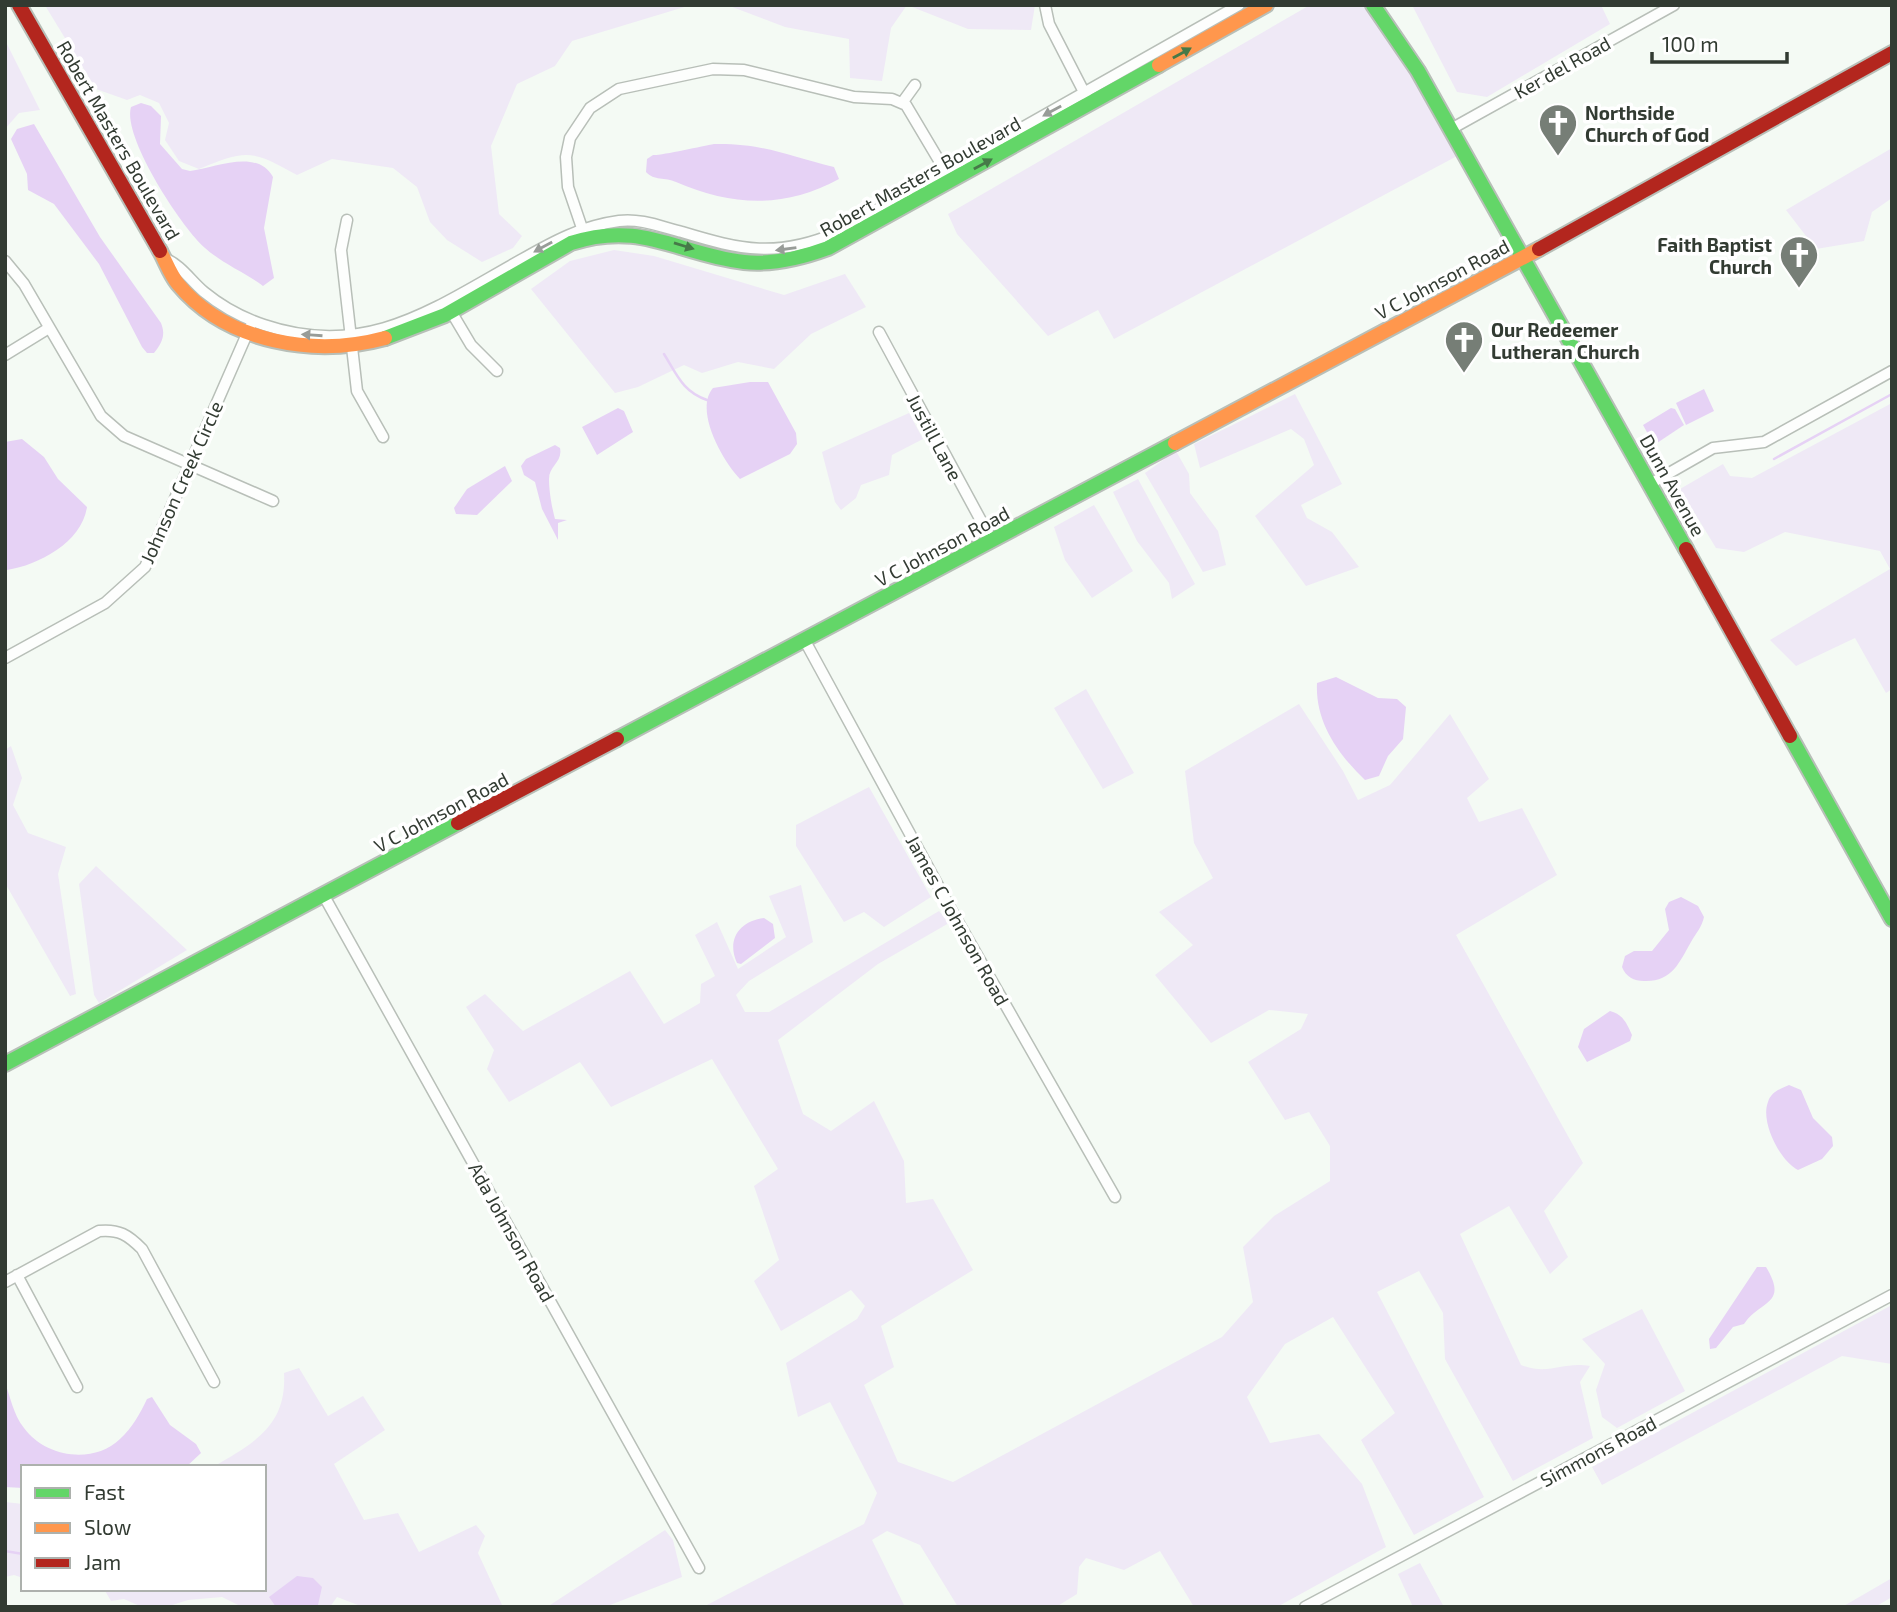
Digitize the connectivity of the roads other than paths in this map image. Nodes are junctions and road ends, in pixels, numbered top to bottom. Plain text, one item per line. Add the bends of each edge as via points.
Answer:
1 (19, 5) edge
2 (1045, 5) edge
3 (1240, 5) edge
4 (1266, 5) edge
5 (1373, 5) edge
6 (1382, 5) edge
7 (1674, 5) edge
8 (1892, 53) edge
9 (1418, 71) junction
10 (915, 85) dead end
11 (1088, 98) junction
12 (902, 103) junction
13 (1451, 129) junction
14 (948, 176) junction
15 (347, 220) dead end
16 (584, 233) junction
17 (1523, 258) junction
18 (5, 261) edge
19 (448, 307) junction
20 (250, 326) junction
21 (49, 328) junction
22 (879, 332) dead end
23 (351, 341) junction
24 (5, 355) edge
25 (1892, 371) edge
26 (497, 372) dead end
27 (383, 437) dead end
28 (191, 465) junction
29 (1650, 484) junction
30 (273, 501) dead end
31 (992, 541) junction
32 (805, 641) junction
33 (5, 658) edge
34 (324, 896) junction
35 (1892, 919) edge
36 (5, 1064) edge
37 (1115, 1197) dead end
38 (17, 1275) junction
39 (5, 1282) edge
40 (1892, 1295) edge
41 (214, 1382) dead end
42 (77, 1387) dead end
43 (699, 1568) dead end
44 (1305, 1607) edge

1 - 20 street, Robert Masters Boulevard via 164,258 167,271 213,314
2 - 11 street via 1049,24
3 - 11 street, Robert Masters Boulevard
11 -> 4 street, Robert Masters Boulevard
5 - 9 street, Dunn Avenue
6 - 9 street, Dunn Avenue
7 - 13 street, Ker del Road
8 - 17 street, V C Johnson Road
9 - 13 street, Dunn Avenue
10 - 12 street
11 - 14 street, Robert Masters Boulevard
12 - 14 street via 914,115
12 - 16 street via 851,97 744,70 713,69 619,89 590,107 569,140 565,171
13 - 17 street, Dunn Avenue
14 - 16 street, Robert Masters Boulevard via 841,243 777,262 730,260 629,232
15 - 23 street via 341,250
16 - 19 street, Robert Masters Boulevard
17 - 29 street, Dunn Avenue
17 - 31 street, V C Johnson Road
18 - 21 street
19 - 23 street, Robert Masters Boulevard via 392,340
19 - 26 street via 471,345
20 - 23 street, Robert Masters Boulevard via 292,345
20 - 28 street, Johnson Creek Circle
21 - 24 street
21 - 28 street via 94,407 113,428
22 - 31 street, Justill Lane
23 - 27 street via 357,391
25 - 29 street via 1764,442 1713,448
28 - 30 street
28 - 33 street, Johnson Creek Circle via 145,567 105,603
29 - 35 street, Dunn Avenue
31 - 32 street, V C Johnson Road
32 - 34 street, V C Johnson Road
32 - 37 street, James C Johnson Road
34 - 36 street, V C Johnson Road
34 - 43 street, Ada Johnson Road
38 - 39 street
38 - 41 street via 99,1231 129,1236 142,1249
38 - 42 street
40 - 44 street, Simmons Road

